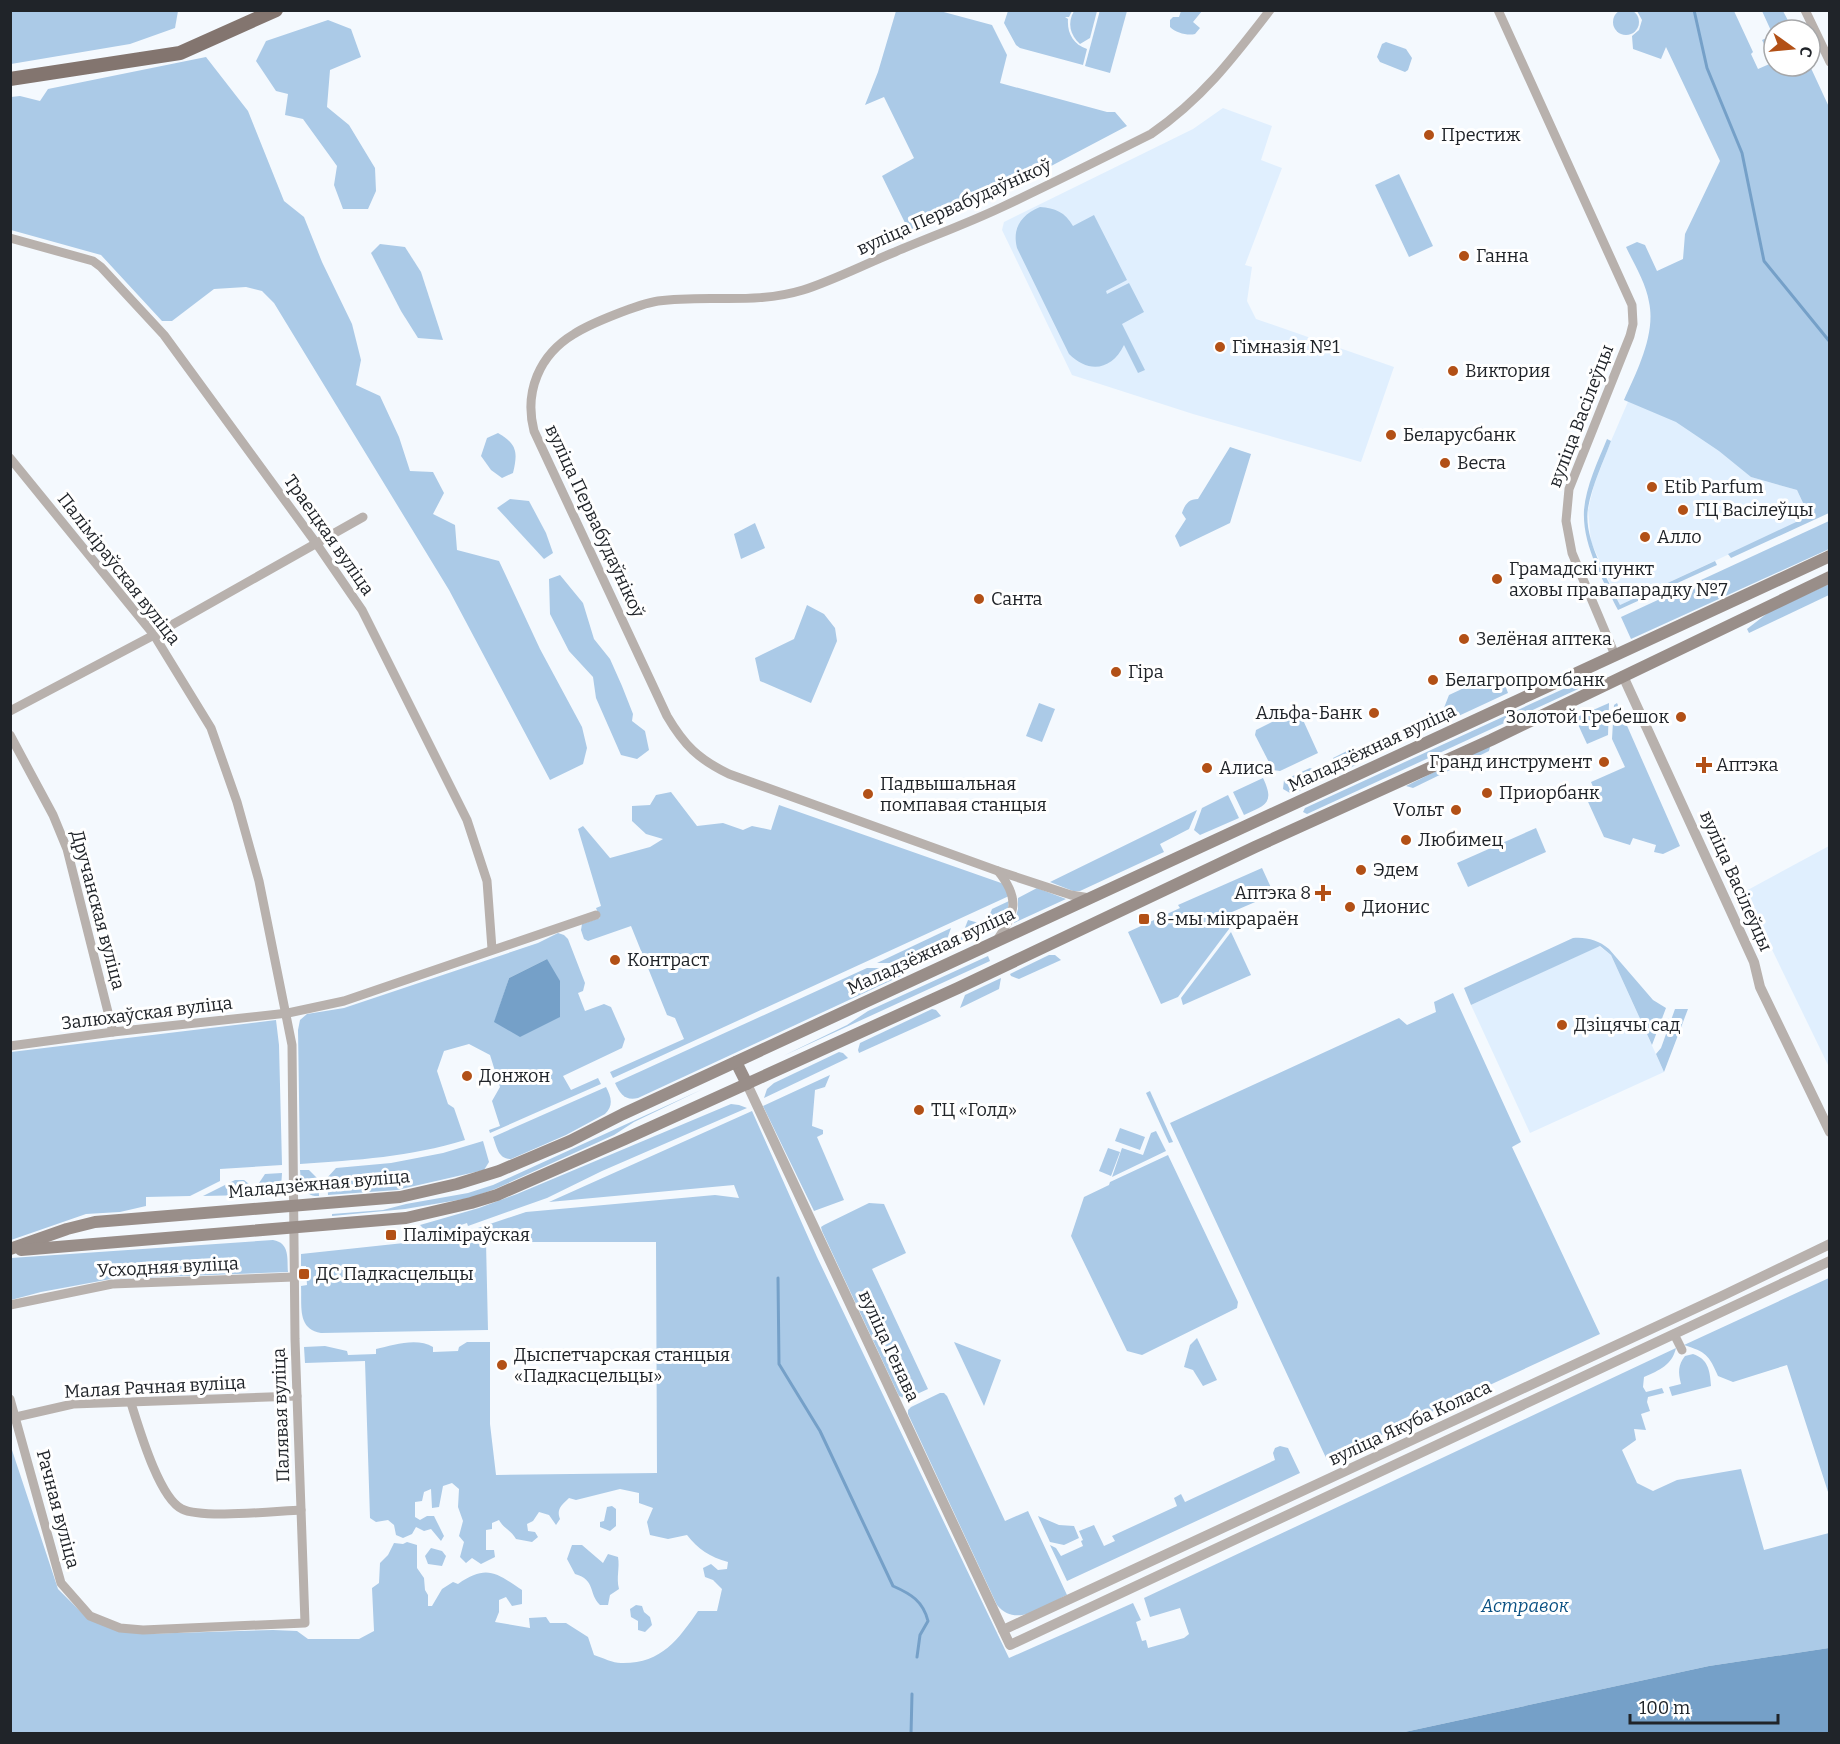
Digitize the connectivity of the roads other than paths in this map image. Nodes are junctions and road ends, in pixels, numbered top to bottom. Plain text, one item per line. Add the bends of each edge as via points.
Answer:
1 (276, 10) edge
2 (1270, 10) edge
3 (1498, 10) edge
4 (1805, 10) edge
5 (1830, 62) edge
6 (10, 79) edge
7 (10, 238) edge
8 (10, 458) edge
9 (363, 517) dead end
10 (316, 543) junction
11 (1830, 556) edge
12 (1830, 577) edge
13 (154, 635) junction
14 (1615, 656) junction
15 (1623, 676) junction
16 (10, 711) edge
17 (10, 735) edge
18 (998, 871) junction
19 (1090, 898) junction
20 (596, 915) dead end
21 (997, 940) junction
22 (492, 949) junction
23 (288, 1013) junction
24 (113, 1032) junction
25 (10, 1046) edge
26 (736, 1062) junction
27 (747, 1084) junction
28 (1830, 1132) edge
29 (294, 1206) junction
30 (293, 1228) junction
31 (1830, 1244) edge
32 (10, 1250) edge
33 (1830, 1262) edge
34 (294, 1277) junction
35 (10, 1305) edge
36 (1650, 1329) junction
37 (1674, 1334) junction
38 (1656, 1342) junction
39 (1682, 1350) dead end
40 (297, 1396) junction
41 (10, 1399) edge
42 (131, 1403) junction
43 (15, 1417) junction
44 (1434, 1430) junction
45 (1441, 1444) junction
46 (301, 1510) junction
47 (1206, 1536) junction
48 (1213, 1551) junction
49 (305, 1623) joint
50 (1003, 1630) junction
51 (1011, 1645) joint

1 - 6 main road via 180,53
2 - 18 street, вуліца Первабудаўнікоў via 1219,76 1151,134 998,209 805,289 767,298 675,300 640,305 574,334 553,350 534,380 530,399 534,431 667,716 693,752 729,774
3 - 14 street, вуліца Васілеўцы via 1632,305 1630,336 1569,489 1566,521 1572,553
4 - 5 street
7 - 10 street, Траецкая вуліца via 93,261 102,267 164,335
8 - 13 street, Паліміраўская вуліца
9 - 10 street
10 - 13 street
10 - 22 street, Траецкая вуліца via 362,610 467,820 487,881
11 - 14 main road, Маладзёжная вуліца
12 - 15 main road, Маладзёжная вуліца
13 - 16 street
13 - 23 street, Паліміраўская вуліца via 212,728 259,880
14 - 15 main road, вуліца Васілеўцы
14 - 19 main road, Маладзёжная вуліца
15 - 27 main road, Маладзёжная вуліца
15 - 28 street, вуліца Васілеўцы via 1754,962 1760,987
17 - 24 street, Дручанская вуліца via 67,849
18 - 19 street, вуліца Первабудаўнікоў via 1071,896
18 - 21 street via 1009,884 1013,903 1010,921
19 - 21 main road, Маладзёжная вуліца
20 - 22 street
21 - 26 main road, Маладзёжная вуліца
22 - 23 street via 344,1001
23 - 24 street, Залюхаўская вуліца
23 - 29 street, Паліміраўская вуліца via 292,1045
24 - 25 street, Залюхаўская вуліца
26 - 27 main road, вуліца Генава
26 - 29 main road, Маладзёжная вуліца via 499,1171 400,1197
27 - 30 main road, Маладзёжная вуліца via 535,1179 471,1203 406,1218
27 - 50 street, вуліца Генава
29 - 30 street, Палявая вуліца
29 - 32 main road, Маладзёжная вуліца via 95,1222 67,1228
30 - 32 main road, Маладзёжная вуліца
30 - 34 street, Палявая вуліца
31 - 36 street, вуліца Якуба Коласа
33 - 37 street, вуліца Якуба Коласа
34 - 35 street, Усходняя вуліца via 112,1284
34 - 40 street, Палявая вуліца
36 - 38 street
36 - 44 street, вуліца Якуба Коласа
37 - 38 street, вуліца Якуба Коласа
37 - 39 street
38 - 45 street, вуліца Якуба Коласа
40 - 42 street, Малая Рачная вуліца
40 - 46 street, Палявая вуліца
41 - 43 street, Рачная вуліца
42 - 43 street, Малая Рачная вуліца via 73,1404
42 - 46 street via 157,1476 175,1505 207,1514
43 - 49 street, Рачная вуліца via 61,1583 86,1612 120,1628 143,1630
44 - 45 street
44 - 47 street, вуліца Якуба Коласа
45 - 48 street, вуліца Якуба Коласа
46 - 49 street, Палявая вуліца
47 - 48 street
47 - 50 street, вуліца Якуба Коласа
48 - 51 street, вуліца Якуба Коласа
50 - 51 street, вуліца Генава

